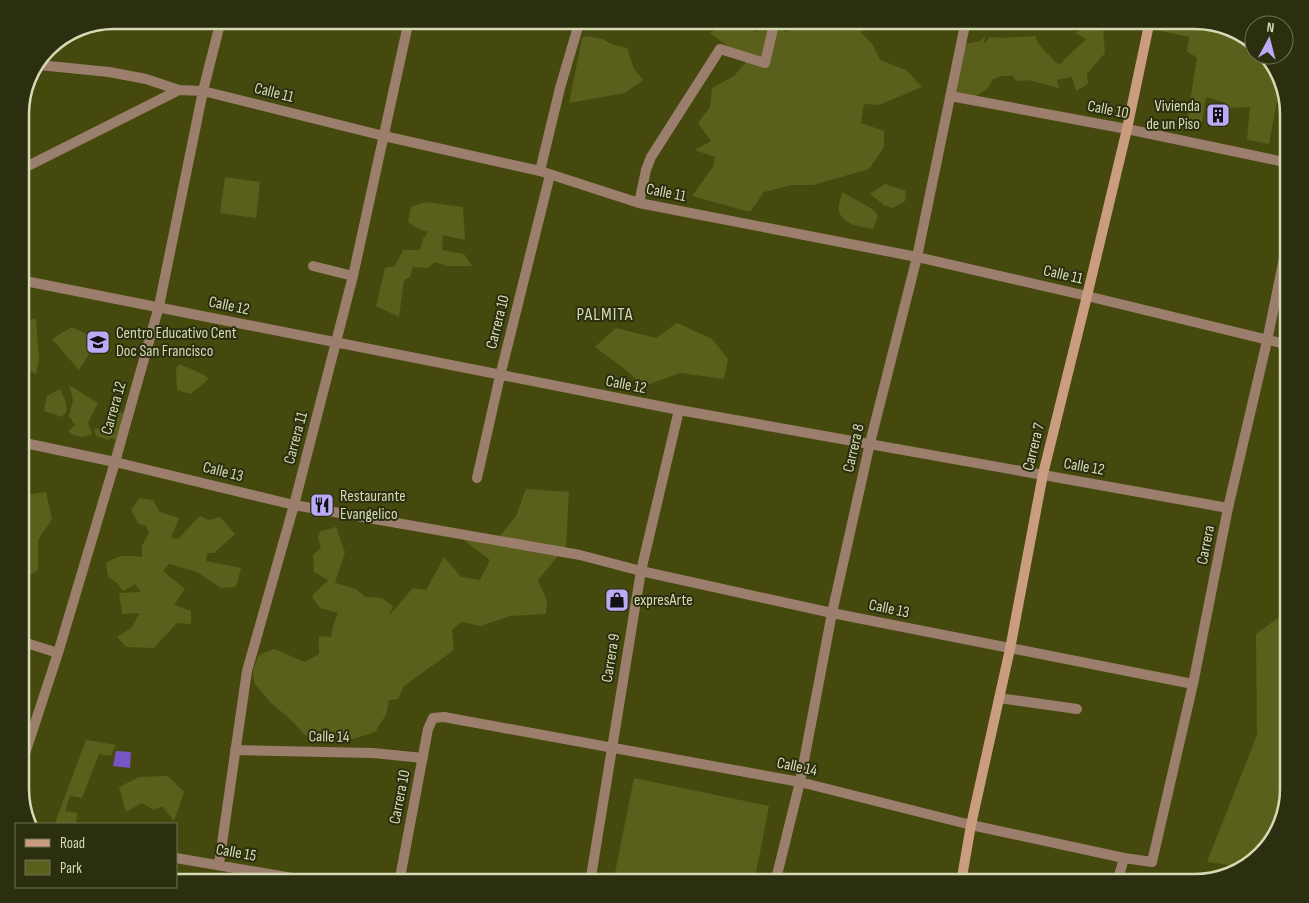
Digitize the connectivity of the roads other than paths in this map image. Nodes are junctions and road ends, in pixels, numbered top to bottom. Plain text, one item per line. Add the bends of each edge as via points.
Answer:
1 (219, 29) edge
2 (407, 29) edge
3 (577, 29) edge
4 (773, 29) edge
5 (964, 29) edge
6 (1148, 29) edge
7 (44, 65) edge
8 (179, 90) junction
9 (203, 91) junction
10 (950, 96) junction
11 (1127, 129) junction
12 (384, 136) junction
13 (1280, 161) edge
14 (29, 165) edge
15 (540, 171) junction
16 (550, 175) junction
17 (639, 203) junction
18 (917, 257) junction
19 (312, 266) dead end
20 (353, 276) junction
21 (1280, 278) edge
22 (29, 282) edge
23 (1087, 296) junction
24 (158, 306) junction
25 (1267, 341) junction
26 (1280, 343) edge
27 (336, 344) junction
28 (500, 376) junction
29 (679, 410) junction
30 (870, 443) junction
31 (29, 444) edge
32 (115, 462) junction
33 (1042, 474) junction
34 (477, 478) dead end
35 (294, 505) junction
36 (1228, 508) junction
37 (641, 571) junction
38 (832, 613) junction
39 (29, 644) edge
40 (1010, 649) junction
41 (58, 652) junction
42 (1193, 684) junction
43 (999, 698) junction
44 (1077, 709) dead end
45 (433, 718) joint
46 (29, 741) edge
47 (612, 746) junction
48 (235, 750) junction
49 (423, 758) junction
50 (800, 782) junction
51 (971, 825) junction
52 (178, 858) edge
53 (1124, 858) junction
54 (1152, 862) joint
55 (219, 864) junction
56 (273, 874) edge
57 (401, 874) edge
58 (591, 874) edge
59 (777, 874) edge
60 (963, 874) edge
61 (1120, 874) edge

1 - 9 street, Carrera 12
2 - 12 street, Carrera 11
3 - 15 street
4 - 17 street via 765,62 720,49 651,157
5 - 10 street, Carrera 8
6 - 11 street, Carrera 7
7 - 8 street, Calle 11 via 109,72
8 - 9 street, Calle 11
8 - 14 street
9 - 12 street, Calle 11
9 - 24 street, Carrera 12
10 - 11 street, Calle 10
10 - 18 street, Carrera 8
11 - 13 street, Calle 10
11 - 23 street, Carrera 7
12 - 15 street, Calle 11
12 - 20 street, Carrera 11
15 - 16 street, Calle 11
16 - 17 street, Calle 11
16 - 28 street, Carrera 10
17 - 18 street, Calle 11
18 - 23 street, Calle 11
18 - 30 street, Carrera 8
19 - 20 street
20 - 27 street, Carrera 11
21 - 25 street, Carrera
22 - 24 street, Calle 12
23 - 25 street, Calle 11
23 - 33 street, Carrera 7
24 - 27 street, Calle 12
24 - 32 street, Carrera 12
25 - 26 street, Calle 11
25 - 36 street, Carrera
27 - 28 street, Calle 12
27 - 35 street, Carrera 11
28 - 29 street, Calle 12
28 - 34 street, Carrera 10
29 - 30 street, Calle 12
29 - 37 street, Carrera 9
30 - 33 street, Calle 12
30 - 38 street, Carrera 8
31 - 32 street, Calle 13
32 - 35 street, Calle 13
32 - 41 street, Carrera 12
33 - 36 street, Calle 12
33 - 40 street, Carrera 7
35 - 37 street, Calle 13 via 580,556
35 - 48 street, Carrera 11 via 247,671
36 - 42 street, Carrera
37 - 38 street, Calle 13
37 - 47 street, Carrera 9
38 - 40 street, Calle 13
38 - 50 street, Carrera 8
39 - 41 street
40 - 42 street, Calle 13
40 - 43 street, Carrera 7
41 - 46 street, Carrera 12
42 - 54 street, Carrera
43 - 44 street
43 - 51 street, Carrera 7
45 - 47 street, Calle 14 via 444,716
45 - 49 street, Carrera 10
47 - 50 street, Calle 14
47 - 58 street, Carrera 9
48 - 49 street, Calle 14 via 374,753
48 - 55 street, Carrera 11
49 - 57 street, Carrera 10
50 - 51 street, Calle 14
50 - 59 street, Carrera 8
51 - 53 street, Calle 14
51 - 60 street, Carrera 7
52 - 55 street, Calle 15
53 - 54 street, Calle 14
53 - 61 street
55 - 56 street, Calle 15

